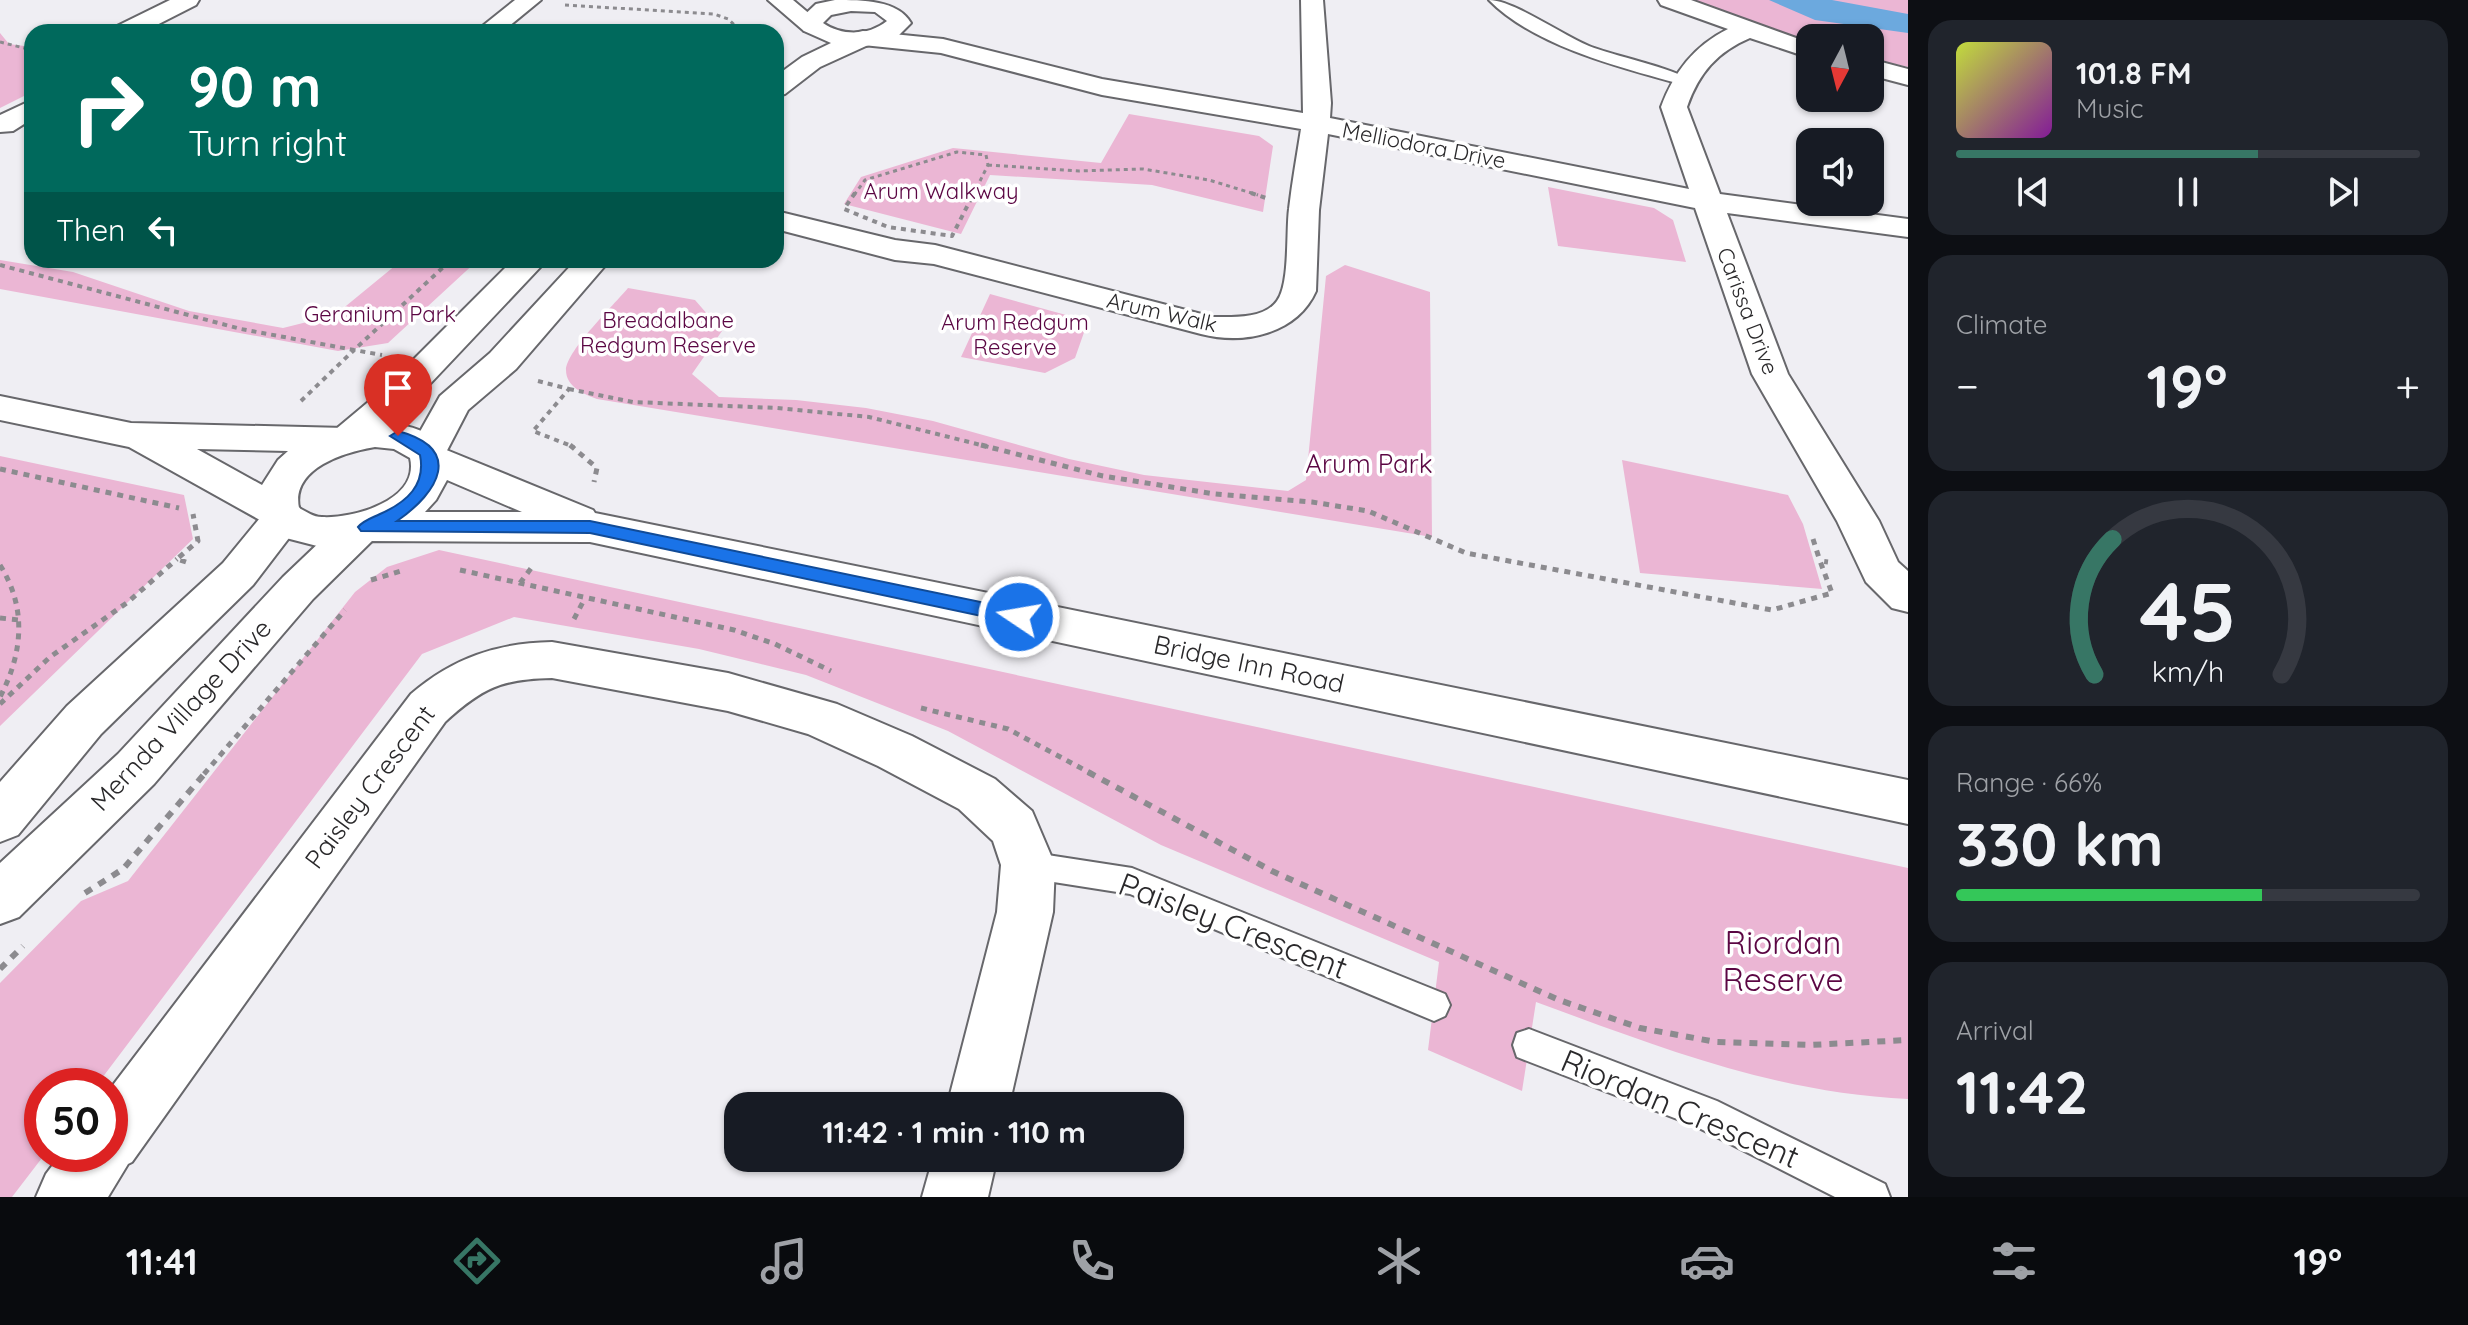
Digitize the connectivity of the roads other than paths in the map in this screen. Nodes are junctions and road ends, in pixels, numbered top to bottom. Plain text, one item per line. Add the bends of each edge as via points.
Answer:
1 (188, 0) edge
2 (779, 0) edge
3 (815, 0) edge
4 (1312, 0) edge
5 (1495, 0) edge
6 (1669, 0) edge
7 (528, 2) edge
8 (859, 2) edge
9 (901, 14) edge
10 (140, 24) edge
11 (498, 24) edge
12 (812, 26) junction
13 (1747, 30) junction
14 (862, 38) junction
15 (943, 46) junction
16 (1796, 46) edge
17 (790, 48) dead end
18 (1884, 71) edge
19 (1908, 77) edge
20 (1682, 80) junction
21 (784, 82) edge
22 (24, 113) edge
23 (1315, 123) junction
24 (2, 125) edge
25 (24, 130) edge
26 (1705, 201) junction
27 (784, 222) edge
28 (1908, 228) edge
29 (523, 268) edge
30 (587, 268) edge
31 (0, 408) edge
32 (131, 435) junction
33 (347, 439) junction
34 (429, 456) junction
35 (283, 516) junction
36 (590, 527) junction
37 (363, 528) junction
38 (1908, 596) edge
39 (1908, 802) edge
40 (0, 819) edge
41 (1028, 865) junction
42 (0, 899) edge
43 (1434, 1005) dead end
44 (1529, 1045) dead end
45 (981, 1092) edge
46 (128, 1116) edge
47 (87, 1172) edge
48 (961, 1172) edge
49 (69, 1197) edge
50 (955, 1197) edge
51 (1872, 1197) edge

1 - 10 street
2 - 12 street
3 - 8 street
4 - 23 street, Arum Walk
5 - 20 lane via 1594,55
6 - 13 street
7 - 11 street
8 - 9 street, Melliodora Drive
8 - 12 street via 816,14
9 - 14 street via 887,33
9 - 15 street, Melliodora Drive
12 - 14 street, Melliodora Drive via 831,36
12 - 17 street
13 - 16 street
13 - 20 street via 1713,47
14 - 15 street, Melliodora Drive
14 - 21 street via 811,62
15 - 23 street, Melliodora Drive via 1102,87
18 - 19 street
20 - 26 street, Carissa Drive via 1674,107
22 - 24 street
23 - 26 street, Melliodora Drive
23 - 27 street, Arum Walk via 1296,302 1271,321 1253,326 1213,327
24 - 25 street
26 - 28 street, Melliodora Drive
26 - 38 street, Carissa Drive via 1770,374 1858,521 1881,571
29 - 33 street via 398,396
30 - 34 street via 503,361 453,404
31 - 32 street
32 - 33 street
32 - 35 street via 174,453
33 - 34 street via 398,436 416,442
33 - 35 street via 303,459 289,473 279,487 277,502
34 - 36 street, Bridge Inn Road
34 - 37 street via 425,488 390,517
35 - 37 street via 315,531
35 - 40 street via 238,574 84,720
36 - 37 street, Bridge Inn Road
36 - 39 street, Bridge Inn Road
37 - 42 street, Mernda Village Drive via 298,588 136,769
41 - 43 lane, Paisley Crescent via 1132,881
41 - 45 street, Paisley Crescent via 1025,912
41 - 46 street, Paisley Crescent via 1014,827 977,794 820,718 728,692 552,660 490,667 457,680 428,708
44 - 51 lane, Riordan Crescent via 1705,1113
47 - 49 street
48 - 50 street

